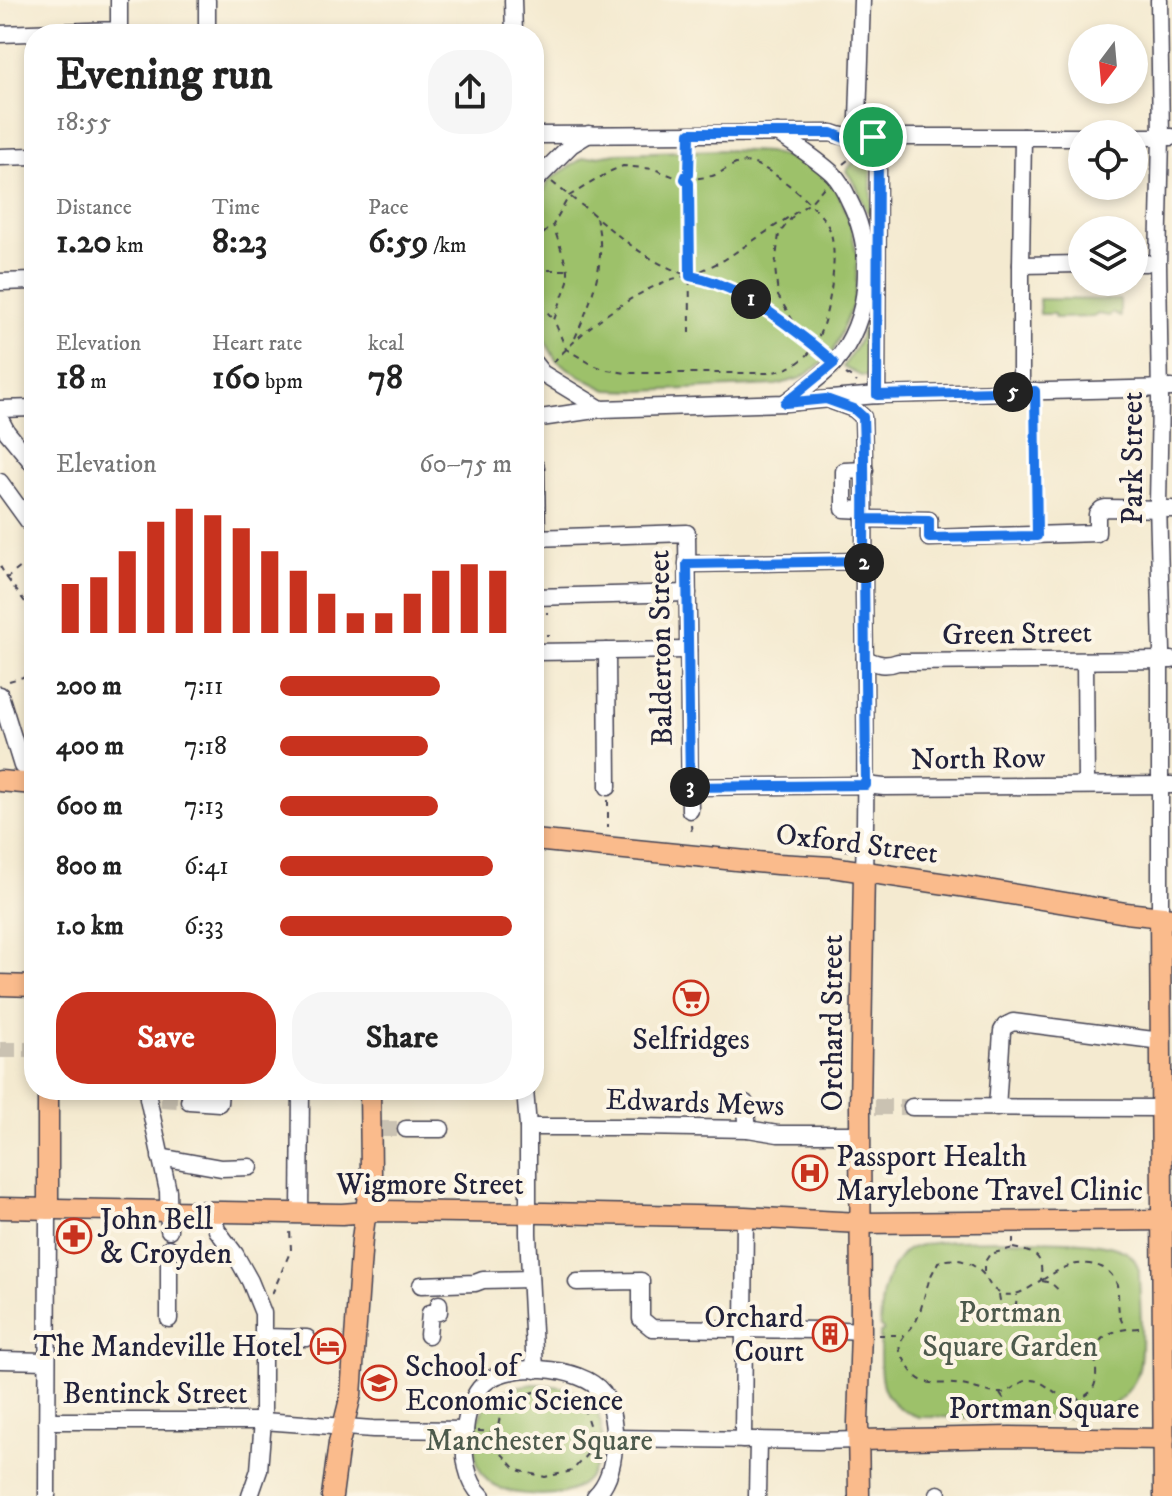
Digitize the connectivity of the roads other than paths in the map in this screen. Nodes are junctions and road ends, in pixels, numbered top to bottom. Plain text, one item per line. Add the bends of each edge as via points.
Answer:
1 (119, 0) edge
2 (207, 0) edge
3 (513, 0) edge
4 (862, 0) edge
5 (1163, 1) edge
6 (119, 24) edge
7 (207, 24) edge
8 (514, 24) edge
9 (0, 34) edge
10 (24, 34) edge
11 (858, 118) junction
12 (590, 133) junction
13 (778, 133) junction
14 (832, 133) junction
15 (544, 136) edge
16 (1023, 137) junction
17 (1068, 137) edge
18 (1166, 137) edge
19 (872, 141) junction
20 (24, 156) edge
21 (0, 157) edge
22 (544, 175) edge
23 (1153, 263) edge
24 (1068, 264) edge
25 (1021, 265) junction
26 (24, 281) edge
27 (0, 282) edge
28 (544, 374) edge
29 (1166, 388) edge
30 (877, 390) junction
31 (1028, 392) junction
32 (826, 399) junction
33 (785, 403) junction
34 (24, 408) edge
35 (0, 409) edge
36 (601, 409) junction
37 (544, 418) edge
38 (0, 419) edge
39 (24, 453) edge
40 (0, 482) edge
41 (1165, 509) edge
42 (864, 514) junction
43 (24, 515) edge
44 (544, 538) edge
45 (864, 561) junction
46 (687, 564) junction
47 (688, 593) junction
48 (544, 597) edge
49 (688, 650) junction
50 (607, 651) junction
51 (544, 652) edge
52 (865, 659) junction
53 (1166, 660) edge
54 (1085, 661) junction
55 (2, 689) edge
56 (22, 766) dead end
57 (0, 781) edge
58 (24, 783) edge
59 (1086, 784) junction
60 (1166, 784) edge
61 (866, 785) junction
62 (608, 787) road end
63 (690, 787) junction
64 (690, 810) dead end
65 (544, 841) edge
66 (864, 871) junction
67 (1166, 918) edge
68 (0, 985) edge
69 (24, 986) edge
70 (1161, 1041) junction
71 (48, 1100) edge
72 (153, 1100) edge
73 (219, 1100) edge
74 (300, 1100) edge
75 (372, 1100) edge
76 (526, 1100) edge
77 (189, 1101) tunnel mouth
78 (1165, 1102) edge
79 (745, 1103) dead end
80 (912, 1107) tunnel mouth
81 (997, 1108) junction
82 (528, 1127) junction
83 (406, 1129) tunnel mouth
84 (441, 1129) dead end
85 (748, 1129) junction
86 (861, 1134) junction
87 (160, 1157) junction
88 (250, 1167) dead end
89 (0, 1208) edge
90 (48, 1209) junction
91 (366, 1211) junction
92 (212, 1212) junction
93 (528, 1213) junction
94 (294, 1214) junction
95 (745, 1217) junction
96 (1167, 1220) edge
97 (169, 1221) junction
98 (860, 1223) junction
99 (169, 1248) dead end
100 (530, 1279) junction
101 (577, 1282) dead end
102 (169, 1319) dead end
103 (749, 1329) junction
104 (1167, 1329) edge
105 (818, 1330) dead end
106 (428, 1335) dead end
107 (263, 1337) junction
108 (307, 1338) dead end
109 (0, 1360) edge
110 (47, 1361) junction
111 (535, 1370) junction
112 (47, 1421) junction
113 (263, 1421) junction
114 (344, 1427) junction
115 (470, 1431) junction
116 (614, 1438) junction
117 (1168, 1439) edge
118 (750, 1440) junction
119 (859, 1440) junction
120 (47, 1496) edge
121 (250, 1496) edge
122 (332, 1496) edge
123 (482, 1496) edge
124 (595, 1496) edge
125 (757, 1496) edge
126 (859, 1496) edge
127 (1164, 1496) edge

1 - 6 street
2 - 7 street
3 - 8 street
4 - 11 street
5 - 18 street, Park Street
9 - 10 street
11 - 14 street
11 - 19 street
12 - 13 street
12 - 15 street
12 - 22 street via 564,151
13 - 14 street
13 - 33 street via 834,175 854,209 867,269 850,337 834,363
14 - 19 street
16 - 17 street
16 - 19 street
16 - 25 street
18 - 23 street, Park Street
19 - 30 street
20 - 21 street
23 - 29 street, Park Street via 1160,273
24 - 25 street
25 - 31 street
26 - 27 street
28 - 36 street
29 - 31 street
29 - 41 street, Park Street
30 - 31 street
30 - 32 street
32 - 33 street
32 - 42 street via 863,417
33 - 36 street
34 - 35 street
36 - 37 street
38 - 39 street
40 - 43 street
41 - 42 street via 1102,509 1097,533 929,538 929,520
41 - 53 street, Park Street
42 - 45 street
44 - 46 street, Balderton Street via 687,533
45 - 46 street
45 - 52 street
46 - 47 street, Balderton Street
47 - 48 street
47 - 49 street, Balderton Street
49 - 50 street
49 - 63 street, Balderton Street
50 - 51 street
50 - 62 street
52 - 54 street, Green Street via 878,665
52 - 61 street
53 - 54 street, Green Street
53 - 60 street, Park Street
54 - 59 street
55 - 56 street
57 - 58 main road
59 - 60 street, North Row
59 - 61 street, North Row
60 - 67 street, Park Street
61 - 63 street, North Row
61 - 66 street
63 - 64 street, Balderton Street
65 - 66 main road, Oxford Street
66 - 67 main road, Oxford Street
66 - 86 main road, Orchard Street via 868,1107
67 - 70 main road, Portman Square
68 - 69 main road
70 - 78 main road, Portman Square
70 - 81 street via 1013,1022 1002,1031
71 - 90 main road
72 - 87 street
73 - 77 street
74 - 94 street
75 - 91 main road via 376,1129
76 - 82 street
78 - 81 street
78 - 96 main road, Portman Square
79 - 85 street
80 - 81 street
82 - 85 street, Edwards Mews
82 - 93 street
83 - 84 street
85 - 86 street, Edwards Mews
86 - 98 main road, Orchard Street
87 - 88 street via 221,1168
87 - 97 street
89 - 90 main road, Wigmore Street
90 - 97 main road, Wigmore Street
90 - 110 street
91 - 93 main road, Wigmore Street
91 - 94 main road, Wigmore Street
91 - 114 main road
92 - 94 main road, Wigmore Street
92 - 97 main road, Wigmore Street
92 - 107 street via 217,1230 250,1281 263,1313
93 - 95 main road, Wigmore Street
93 - 100 street
95 - 98 main road, Wigmore Street
95 - 103 street
96 - 98 main road
96 - 104 main road, Portman Square
98 - 119 main road
99 - 102 street
100 - 106 street via 483,1280 434,1291 439,1312 430,1313
100 - 111 street
101 - 103 street via 641,1281 641,1319 652,1328
103 - 105 street
103 - 118 street
104 - 117 main road, Portman Square
107 - 108 street
107 - 113 street
109 - 110 street
110 - 112 street
111 - 115 street via 505,1373 480,1388 470,1408
111 - 116 street via 561,1371 590,1381 604,1394
112 - 113 street, Bentinck Street
112 - 120 street
113 - 114 street, Bentinck Street
113 - 121 street via 259,1470
114 - 115 street, Bentinck Street
114 - 122 main road
115 - 123 street via 467,1468
116 - 118 street
116 - 124 street via 610,1474
117 - 119 main road, Portman Square
117 - 127 main road
118 - 119 street
118 - 125 street
119 - 126 main road

